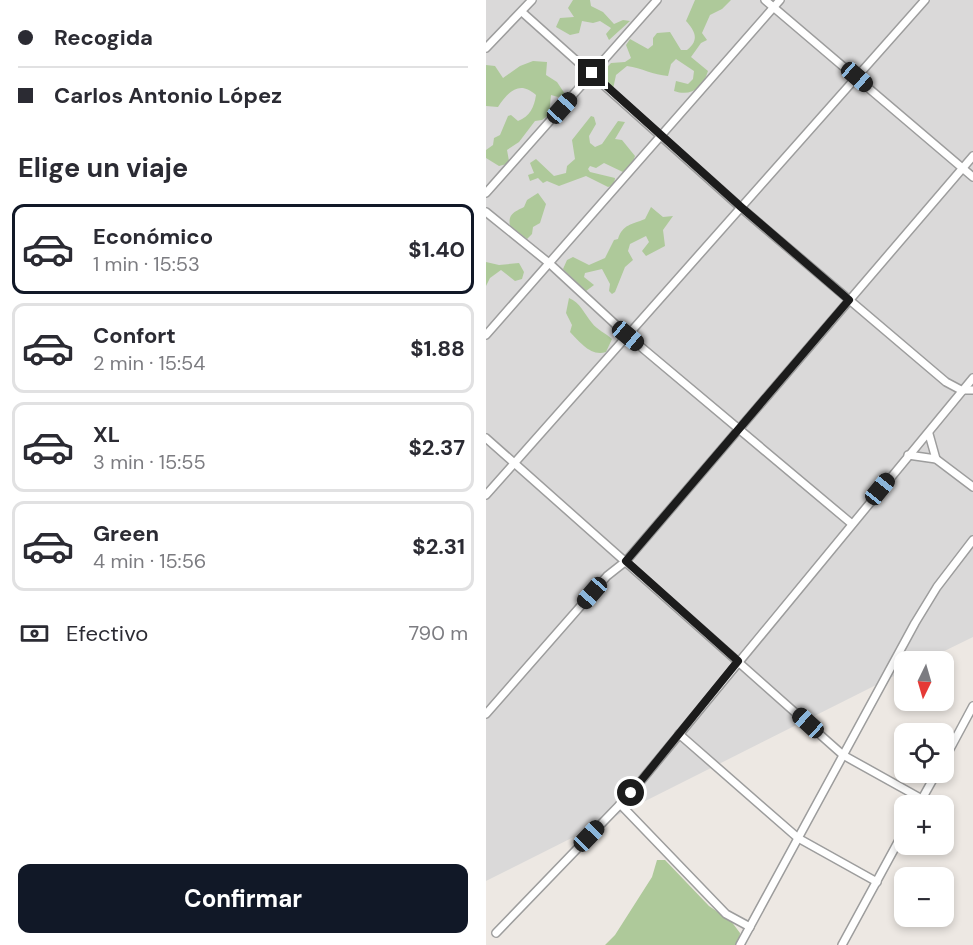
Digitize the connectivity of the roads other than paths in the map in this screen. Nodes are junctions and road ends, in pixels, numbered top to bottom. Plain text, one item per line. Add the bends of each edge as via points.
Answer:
1 (532, 0) edge
2 (657, 0) edge
3 (765, 0) edge
4 (780, 0) edge
5 (925, 0) edge
6 (774, 7) junction
7 (522, 12) junction
8 (486, 48) edge
9 (592, 73) junction
10 (857, 77) junction
11 (661, 135) junction
12 (973, 156) edge
13 (963, 168) junction
14 (973, 177) edge
15 (486, 193) edge
16 (741, 207) junction
17 (486, 212) edge
18 (549, 263) junction
19 (849, 300) junction
20 (486, 335) edge
21 (628, 336) junction
22 (973, 378) edge
23 (962, 390) junction
24 (973, 390) edge
25 (738, 429) junction
26 (929, 434) junction
27 (486, 438) edge
28 (908, 455) junction
29 (936, 459) junction
30 (517, 463) junction
31 (973, 487) edge
32 (486, 495) edge
33 (852, 524) junction
34 (973, 540) edge
35 (626, 561) junction
36 (738, 661) junction
37 (972, 709) edge
38 (486, 714) edge
39 (680, 734) junction
40 (954, 742) edge
41 (843, 755) junction
42 (909, 795) edge
43 (620, 804) junction
44 (798, 838) junction
45 (894, 850) edge
46 (877, 882) junction
47 (750, 927) junction
48 (496, 933) dead end
49 (740, 945) edge
50 (842, 945) edge

1 - 7 street
2 - 9 street
3 - 6 street
4 - 6 street
5 - 10 street
6 - 10 street
6 - 11 street
7 - 8 street
7 - 9 street
9 - 11 street
9 - 15 street
10 - 13 street
10 - 16 street
11 - 16 street
11 - 18 street
12 - 13 street
13 - 14 street
13 - 19 street
16 - 19 street
16 - 21 street
17 - 18 street
18 - 20 street
18 - 21 street
19 - 23 street via 946,382
19 - 25 street
21 - 25 street
21 - 30 street
22 - 23 street
23 - 24 street
23 - 26 street
25 - 33 street
25 - 35 street
26 - 28 street
26 - 29 street
27 - 30 street
28 - 29 street
28 - 33 street
29 - 31 street
30 - 32 street
30 - 35 street
33 - 36 street
34 - 41 street via 915,623
35 - 36 street
35 - 38 street via 607,576
36 - 39 street
36 - 41 street
37 - 40 street
39 - 43 street
39 - 44 street
41 - 42 street
41 - 44 street
43 - 47 street via 726,914
43 - 48 street
44 - 46 street
44 - 47 street
45 - 46 street
46 - 50 street
47 - 49 street

